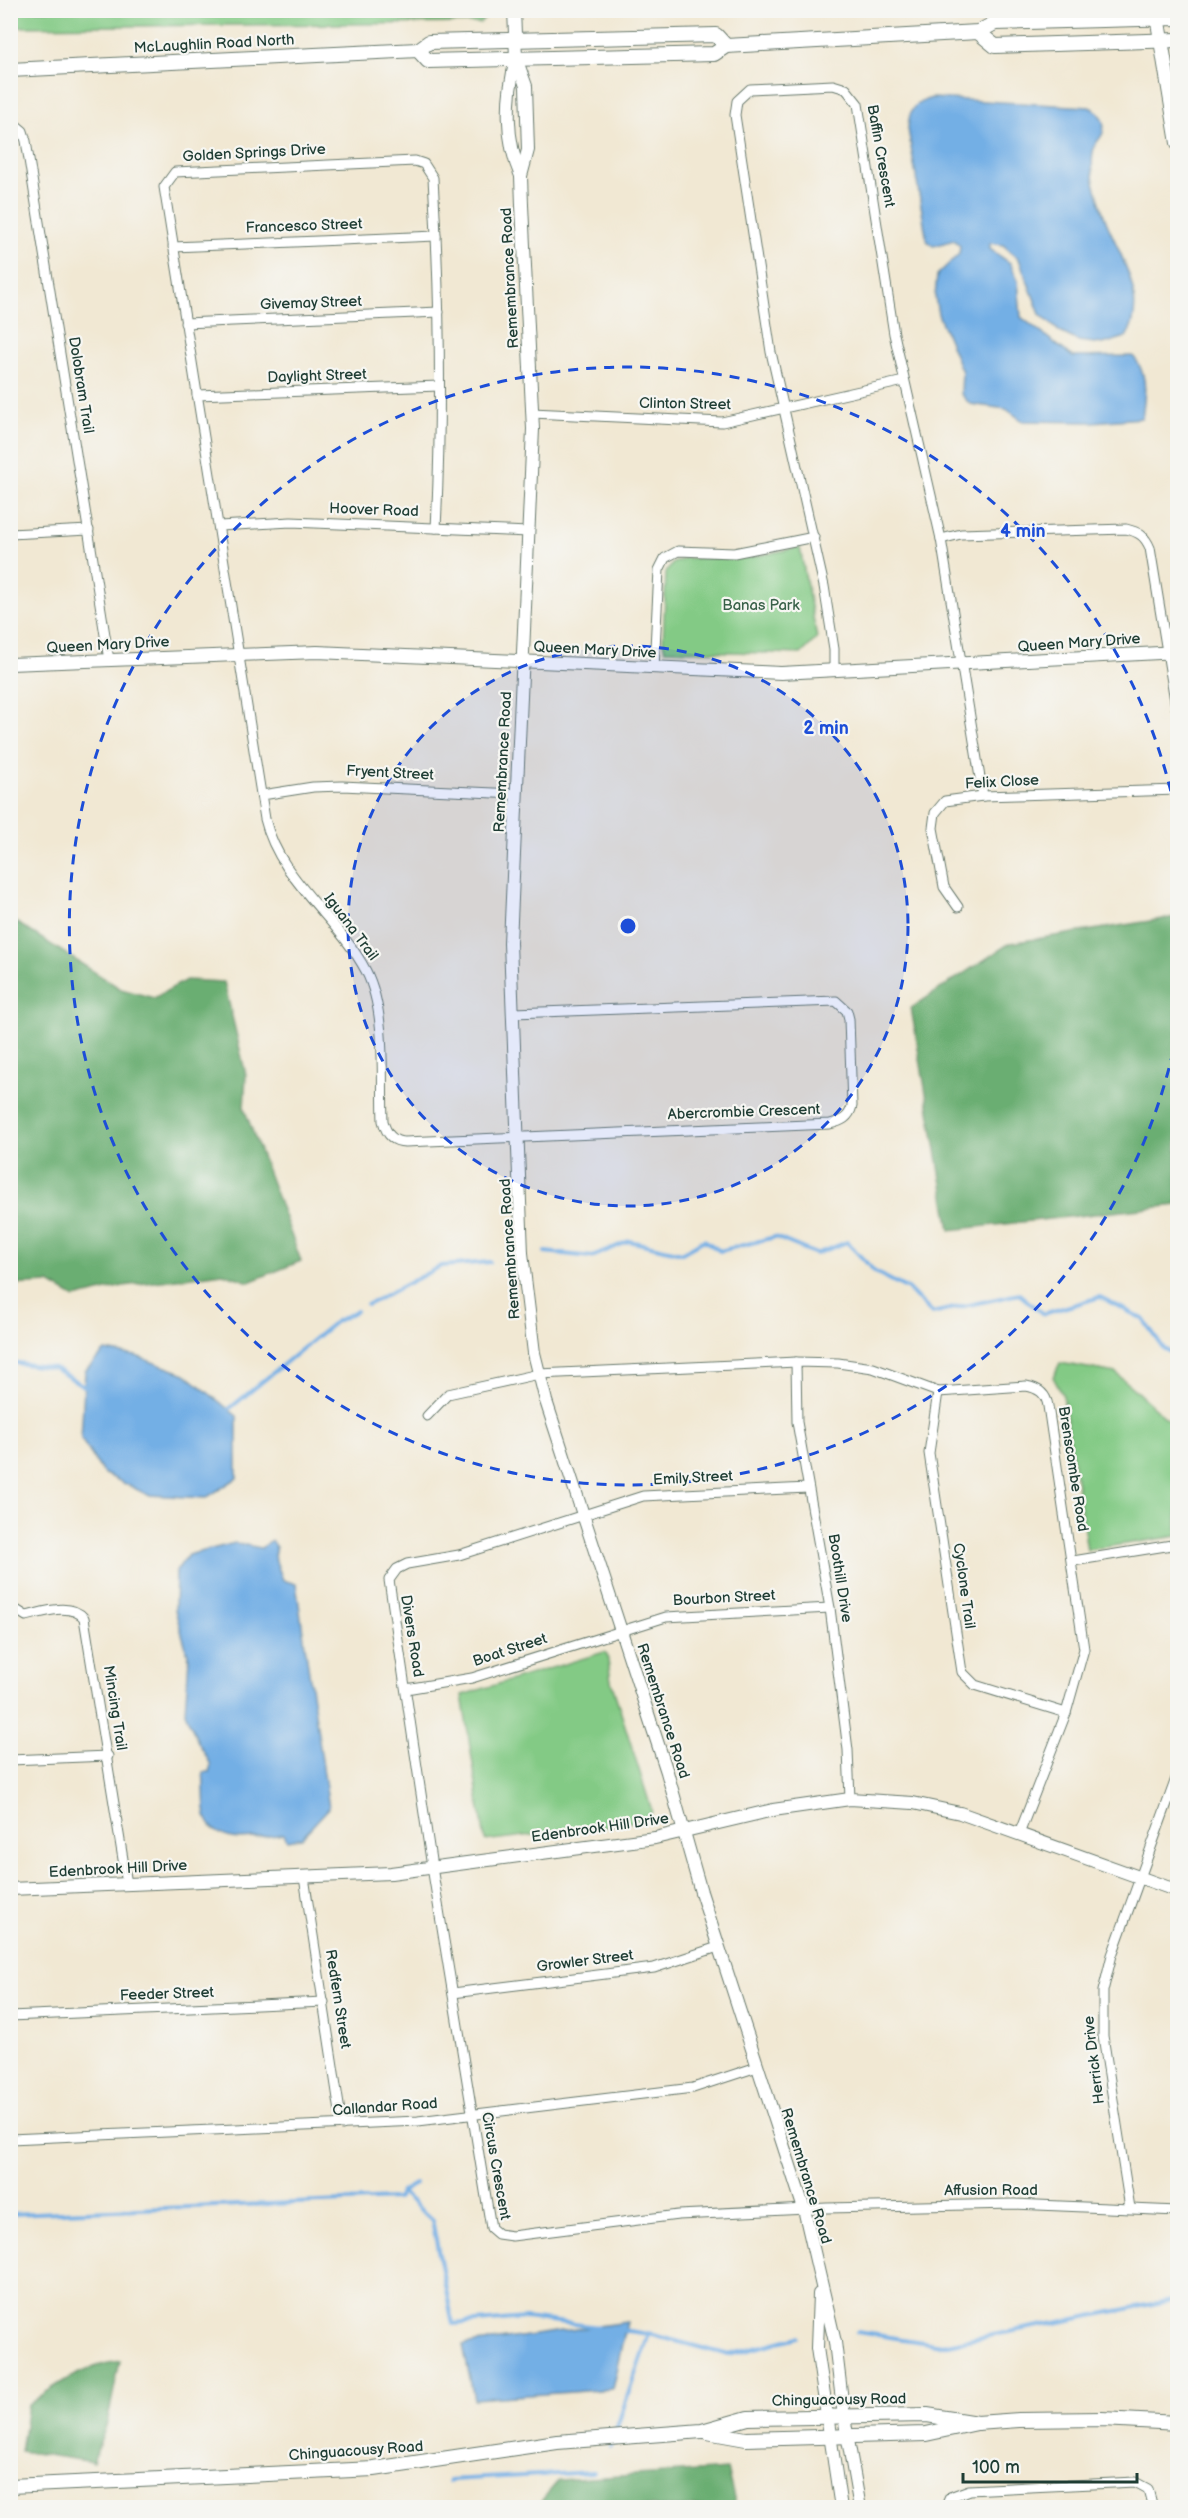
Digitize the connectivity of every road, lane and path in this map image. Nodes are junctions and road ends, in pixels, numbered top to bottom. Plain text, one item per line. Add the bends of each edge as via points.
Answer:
1 (514, 10) edge
2 (1157, 14) edge
3 (1178, 18) edge
4 (978, 32) junction
5 (516, 40) junction
6 (1161, 40) junction
7 (1178, 40) edge
8 (726, 46) junction
9 (418, 50) junction
10 (516, 58) junction
11 (10, 70) edge
12 (10, 120) edge
13 (1178, 143) edge
14 (436, 236) junction
15 (173, 247) junction
16 (439, 312) junction
17 (185, 323) junction
18 (904, 381) junction
19 (439, 386) junction
20 (197, 395) junction
21 (784, 409) junction
22 (532, 413) junction
23 (219, 526) junction
24 (436, 528) junction
25 (89, 530) junction
26 (528, 532) junction
27 (10, 534) edge
28 (814, 537) junction
29 (941, 539) junction
30 (1173, 652) edge
31 (238, 654) junction
32 (109, 660) junction
33 (522, 662) junction
34 (10, 664) edge
35 (961, 666) junction
36 (654, 668) junction
37 (834, 670) junction
38 (1178, 719) edge
39 (1178, 790) edge
40 (516, 794) junction
41 (262, 795) junction
42 (983, 796) junction
43 (958, 908) dead end
44 (514, 1014) junction
45 (518, 1136) junction
46 (796, 1362) junction
47 (539, 1374) junction
48 (938, 1392) junction
49 (427, 1416) dead end
50 (808, 1488) junction
51 (583, 1514) junction
52 (1178, 1544) edge
53 (1073, 1561) junction
54 (10, 1606) edge
55 (830, 1608) junction
56 (621, 1630) junction
57 (406, 1689) junction
58 (1065, 1713) junction
59 (108, 1756) junction
60 (10, 1760) edge
61 (1178, 1773) edge
62 (850, 1799) junction
63 (684, 1831) junction
64 (1019, 1834) junction
65 (432, 1867) junction
66 (304, 1877) junction
67 (1140, 1877) junction
68 (127, 1884) junction
69 (10, 1889) edge
70 (1178, 1891) edge
71 (718, 1947) junction
72 (453, 1993) junction
73 (324, 2002) junction
74 (10, 2016) edge
75 (757, 2067) junction
76 (471, 2115) junction
77 (342, 2125) junction
78 (10, 2139) edge
79 (1130, 2208) junction
80 (804, 2209) junction
81 (1178, 2211) edge
82 (819, 2277) junction
83 (827, 2416) junction
84 (844, 2416) junction
85 (977, 2423) junction
86 (1178, 2423) edge
87 (702, 2431) junction
88 (830, 2436) junction
89 (848, 2436) junction
90 (10, 2486) edge
91 (841, 2508) edge
92 (860, 2508) edge
93 (945, 2508) edge
94 (1153, 2508) edge

1 - 5 street, Remembrance Road
2 - 3 main road, McLaughlin Road North
2 - 4 main road, McLaughlin Road North via 994,23
2 - 6 main road
4 - 6 main road via 995,46
4 - 8 main road, McLaughlin Road North
5 - 8 main road, McLaughlin Road North via 716,35
5 - 9 main road, McLaughlin Road North via 429,42
5 - 10 street, Remembrance Road
6 - 7 main road
6 - 13 main road
8 - 10 main road, McLaughlin Road North via 714,54
9 - 10 main road, McLaughlin Road North via 428,61
9 - 11 main road, McLaughlin Road North
10 - 22 street, Remembrance Road via 509,87 511,153 521,176
12 - 25 street, Dolobram Trail via 20,126 26,141
14 - 15 street, Francesco Street
14 - 15 street, Golden Springs Drive via 433,178 424,164 415,161 180,170 169,177 164,187
14 - 16 street, Golden Springs Drive
15 - 17 street, Golden Springs Drive
16 - 17 street, Givemay Street
16 - 19 street, Golden Springs Drive
17 - 20 street, Golden Springs Drive
18 - 21 street, Clinton Street
18 - 21 street, Baffin Crescent via 855,98 846,89 833,85 750,89 737,101 735,115 771,352
18 - 29 street, Baffin Crescent
19 - 20 street, Daylight Street
19 - 24 street, Golden Springs Drive
20 - 23 street, Golden Springs Drive
21 - 22 street, Clinton Street via 722,422
21 - 28 street, Baffin Crescent
22 - 26 street, Remembrance Road
23 - 24 street, Hoover Road via 291,522
23 - 31 street, Golden Springs Drive
24 - 26 street, Hoover Road
25 - 27 street
25 - 32 street, Dolobram Trail
26 - 33 street, Remembrance Road
28 - 36 street via 734,553 678,551 665,558 659,570
28 - 37 street, Baffin Crescent via 834,649
29 - 30 street via 961,534 1137,531 1150,548
29 - 35 street, Baffin Crescent
30 - 35 street, Queen Mary Drive
30 - 38 street
31 - 32 street, Queen Mary Drive
31 - 33 street, Queen Mary Drive via 317,652
31 - 41 street, Iguana Trail
32 - 34 street, Queen Mary Drive
33 - 36 street, Queen Mary Drive
33 - 40 street, Remembrance Road
35 - 37 street, Queen Mary Drive
35 - 42 street, Baffin Crescent
36 - 37 street, Queen Mary Drive via 781,673
39 - 42 street, Felix Close
40 - 41 street, Fryent Street via 328,786
40 - 44 street, Remembrance Road via 510,943
41 - 45 street, Iguana Trail via 270,837 279,858 354,953 371,983 378,1015 383,1121 388,1134 405,1142
42 - 43 street, Felix Close via 945,801 934,813 933,828 944,886
44 - 45 street, Remembrance Road
44 - 45 street, Abercrombie Crescent via 836,1001 847,1011 849,1019 852,1095 850,1114 830,1124
45 - 47 street, Remembrance Road via 522,1253
46 - 47 street, Brenscombe Road
46 - 48 street, Brenscombe Road via 873,1368
46 - 50 street, Boothill Drive via 797,1422
47 - 49 street, Brenscombe Road via 448,1394
47 - 51 street, Remembrance Road
48 - 53 street, Brenscombe Road via 1026,1386 1045,1395
48 - 58 street, Cyclone Trail via 929,1453 962,1672 975,1685
50 - 51 street, Emily Street via 654,1494
50 - 55 street, Boothill Drive
51 - 56 street, Remembrance Road
51 - 57 street, Divers Road via 459,1555 397,1569 389,1580 389,1588
52 - 53 street
53 - 58 street, Brenscombe Road via 1084,1649
54 - 59 street, Mincing Trail via 26,1616 67,1609 84,1618
55 - 56 street, Bourbon Street via 681,1614
55 - 62 street, Boothill Drive via 848,1750
56 - 57 street, Boat Street via 472,1678
56 - 63 street, Remembrance Road
57 - 65 street, Divers Road
58 - 64 street, Brenscombe Road
59 - 60 street
59 - 68 street, Mincing Trail
61 - 67 street, Herrick Drive
62 - 63 street, Edenbrook Hill Drive via 773,1810
62 - 64 street, Edenbrook Hill Drive via 913,1803 960,1813
63 - 65 street, Edenbrook Hill Drive
63 - 71 street, Remembrance Road
64 - 67 street, Edenbrook Hill Drive
65 - 66 street, Edenbrook Hill Drive
65 - 72 street, Circus Crescent
66 - 68 street, Edenbrook Hill Drive
66 - 73 street, Redfern Street
67 - 70 street, Edenbrook Hill Drive
67 - 79 street, Herrick Drive via 1107,1973 1102,2007 1103,2036
68 - 69 street, Edenbrook Hill Drive
71 - 72 street, Growler Street via 654,1968
71 - 75 street, Remembrance Road
72 - 76 street, Circus Crescent
73 - 74 street, Feeder Street
73 - 77 street, Redfern Street
75 - 76 street, Callandar Road via 693,2088
75 - 80 street, Remembrance Road
76 - 77 street, Callandar Road
76 - 80 street, Circus Crescent via 488,2221 498,2234 512,2236 678,2216
77 - 78 street, Callandar Road
79 - 80 street, Affusion Road via 948,2204
79 - 81 street, Affusion Road
80 - 82 street, Remembrance Road
82 - 83 street, Remembrance Road via 817,2348
82 - 84 street, Remembrance Road via 835,2342
83 - 84 main road, Chinguacousy Road
83 - 87 main road, Chinguacousy Road via 748,2418
83 - 88 street, Remembrance Road
84 - 85 main road, Chinguacousy Road via 927,2415
84 - 89 street, Remembrance Road
85 - 86 main road, Chinguacousy Road via 1102,2419
85 - 89 main road, Chinguacousy Road via 926,2434
87 - 88 main road, Chinguacousy Road via 746,2439
87 - 90 main road, Chinguacousy Road via 557,2442 374,2469
88 - 89 main road, Chinguacousy Road
88 - 91 street, Remembrance Road
89 - 92 street, Remembrance Road
93 - 94 street via 950,2497 969,2490 1135,2482 1148,2490

